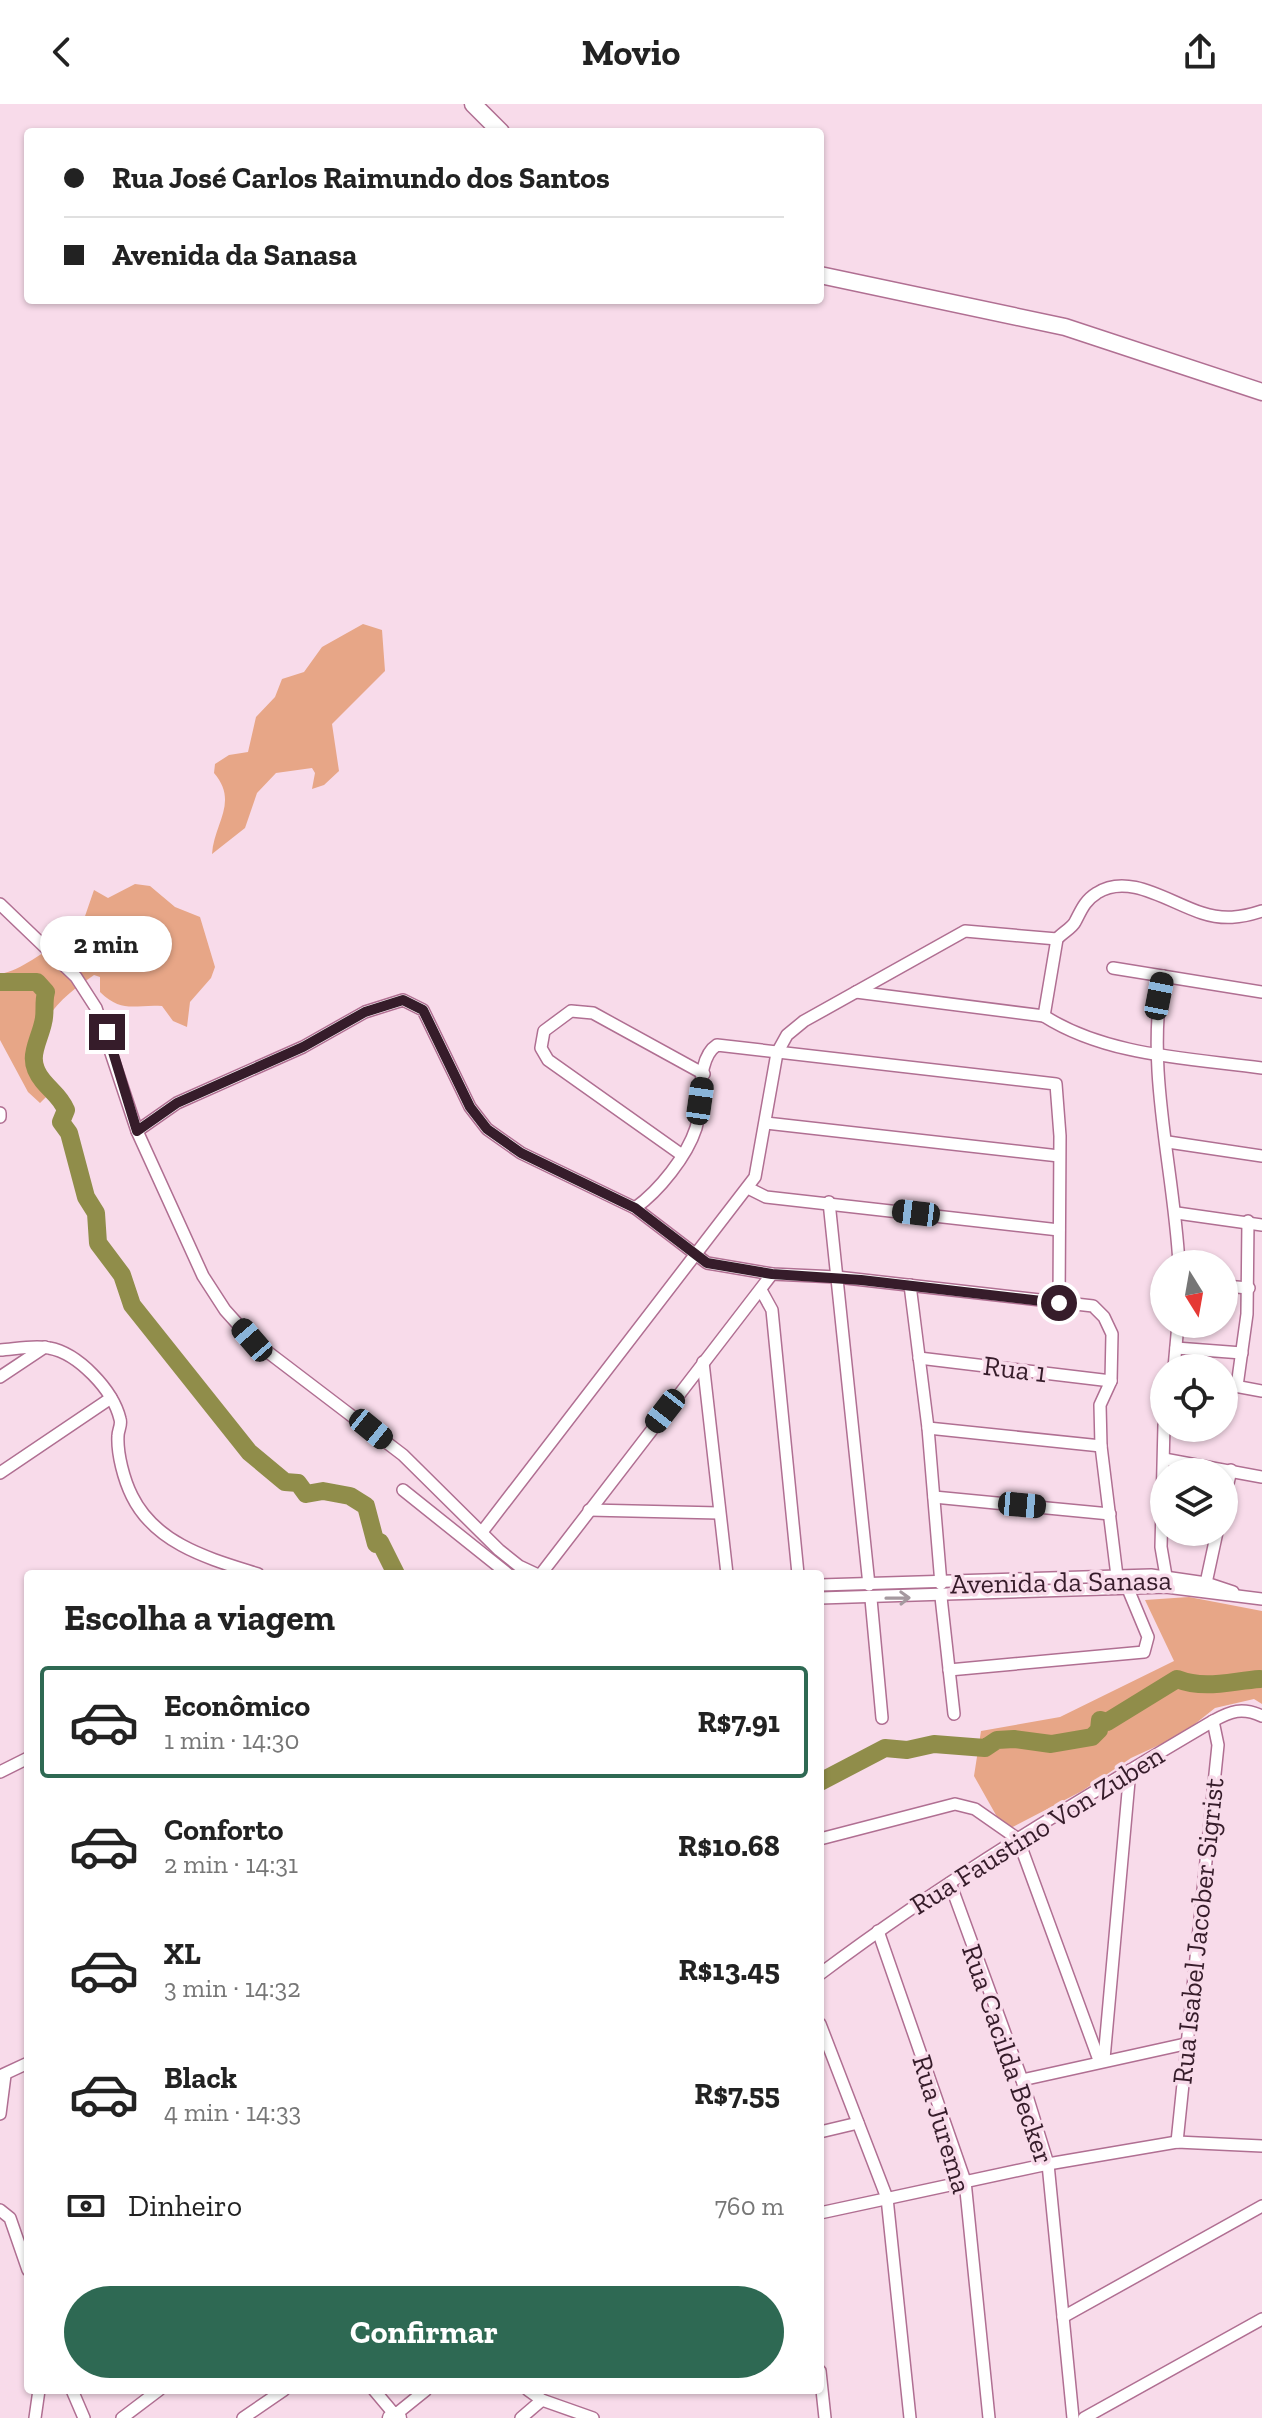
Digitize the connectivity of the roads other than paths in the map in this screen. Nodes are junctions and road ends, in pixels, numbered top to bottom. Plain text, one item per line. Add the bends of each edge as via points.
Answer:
1 (473, 104) edge
2 (497, 128) edge
3 (824, 276) edge
4 (1262, 392) edge
5 (0, 904) edge
6 (1262, 911) edge
7 (1057, 939) junction
8 (1113, 968) dead end
9 (1163, 976) junction
10 (855, 992) junction
11 (1262, 992) edge
12 (1044, 1016) junction
13 (777, 1053) junction
14 (1157, 1053) junction
15 (1262, 1068) edge
16 (704, 1074) junction
17 (766, 1123) junction
18 (137, 1131) junction
19 (1168, 1142) junction
20 (682, 1155) junction
21 (1059, 1156) junction
22 (1262, 1156) edge
23 (748, 1188) junction
24 (829, 1202) junction
25 (635, 1208) junction
26 (1177, 1213) junction
27 (1248, 1221) junction
28 (1262, 1225) edge
29 (1059, 1230) junction
30 (1178, 1250) edge
31 (696, 1256) junction
32 (772, 1274) junction
33 (837, 1277) junction
34 (910, 1285) junction
35 (1238, 1287) edge
36 (1249, 1288) junction
37 (761, 1290) junction
38 (1059, 1303) junction
39 (1177, 1338) edge
40 (46, 1347) junction
41 (1176, 1348) junction
42 (0, 1350) edge
43 (1242, 1353) junction
44 (1175, 1354) edge
45 (919, 1358) junction
46 (703, 1362) junction
47 (0, 1377) edge
48 (1238, 1379) edge
49 (1111, 1381) junction
50 (1238, 1386) edge
51 (1262, 1391) edge
52 (111, 1398) junction
53 (928, 1428) junction
54 (1101, 1446) junction
55 (1238, 1472) edge
56 (0, 1473) edge
57 (1262, 1477) edge
58 (403, 1490) dead end
59 (934, 1497) junction
60 (589, 1510) junction
61 (719, 1513) junction
62 (1110, 1514) junction
63 (482, 1532) junction
64 (1161, 1546) edge
65 (1214, 1546) edge
66 (245, 1570) edge
67 (503, 1570) edge
68 (528, 1570) edge
69 (541, 1570) edge
70 (726, 1570) edge
71 (798, 1570) edge
72 (1117, 1576) junction
73 (1166, 1576) junction
74 (1206, 1583) junction
75 (941, 1584) junction
76 (824, 1585) edge
77 (869, 1585) junction
78 (1128, 1589) junction
79 (941, 1597) junction
80 (824, 1598) edge
81 (1256, 1598) edge
82 (871, 1599) junction
83 (949, 1670) junction
84 (954, 1714) dead end
85 (1262, 1716) edge
86 (882, 1718) dead end
87 (1213, 1721) junction
88 (24, 1760) edge
89 (1130, 1770) junction
90 (0, 1772) edge
91 (824, 1838) edge
92 (1018, 1839) junction
93 (950, 1883) junction
94 (878, 1931) junction
95 (824, 1971) edge
96 (824, 2034) edge
97 (1185, 2044) junction
98 (1101, 2060) junction
99 (24, 2065) edge
100 (3, 2076) edge
101 (1022, 2080) junction
102 (0, 2114) edge
103 (858, 2123) junction
104 (824, 2131) edge
105 (1177, 2142) junction
106 (1262, 2146) edge
107 (1048, 2164) junction
108 (965, 2181) junction
109 (887, 2198) junction
110 (1262, 2206) edge
111 (0, 2210) edge
112 (824, 2212) edge
113 (24, 2258) edge
114 (1063, 2317) junction
115 (1262, 2319) edge
116 (38, 2394) edge
117 (74, 2394) edge
118 (152, 2394) edge
119 (278, 2394) edge
120 (377, 2394) edge
121 (421, 2394) edge
122 (534, 2394) edge
123 (822, 2394) edge
124 (542, 2400) junction
125 (246, 2417) edge
126 (395, 2417) edge
127 (35, 2418) edge
128 (84, 2418) edge
129 (122, 2418) edge
130 (521, 2418) edge
131 (593, 2418) edge
132 (825, 2418) edge
133 (910, 2418) edge
134 (989, 2418) edge
135 (1073, 2418) edge
136 (1084, 2418) edge

1 - 2 main road
3 - 4 main road via 1065,327
5 - 18 street via 76,977 96,1008
6 - 7 street via 1222,917 1113,885 1078,911
7 - 10 street via 965,931
7 - 12 street
8 - 9 street
9 - 11 street
9 - 14 street via 1155,1017
10 - 12 street
10 - 13 street via 804,1021
12 - 14 street via 1087,1039
13 - 16 street via 717,1045 708,1054
13 - 17 street
13 - 21 street via 1056,1084
14 - 15 street
14 - 19 street
16 - 20 street via 696,1128
16 - 20 street via 593,1013 571,1011 544,1031 541,1048 548,1060
17 - 21 street
17 - 23 street via 760,1162
18 - 25 street via 177,1103 303,1047 365,1012 403,1000 423,1010 478,1118 502,1141
18 - 63 street via 203,1276 225,1310 291,1373 403,1455
19 - 22 street
19 - 26 street
20 - 25 street
21 - 29 street
23 - 24 street via 766,1197
23 - 31 street
24 - 29 street
24 - 33 street
25 - 31 street
26 - 27 street
26 - 30 street
27 - 28 street
27 - 36 street
29 - 38 street
31 - 32 street via 720,1268
31 - 63 street
32 - 33 street
32 - 37 street
33 - 34 street
33 - 77 street
34 - 38 street
34 - 45 street
35 - 36 street
36 - 43 street
37 - 46 street
37 - 71 street via 772,1310
38 - 49 street via 1093,1306 1104,1317 1112,1334
39 - 41 street
40 - 42 street
40 - 47 street
40 - 52 street via 75,1359
41 - 43 street
41 - 44 street
43 - 48 street
45 - 49 street, Rua 1
45 - 53 street
46 - 60 street
46 - 61 street
49 - 54 street via 1100,1405
50 - 51 street
52 - 56 street
52 - 66 street via 121,1423 118,1435 132,1497 147,1517 197,1555
53 - 54 street
53 - 59 street
54 - 62 street
55 - 57 street
58 - 67 street
59 - 62 street
59 - 75 street
60 - 61 street
60 - 69 street
61 - 70 street
62 - 72 street
63 - 68 street
64 - 73 street
65 - 74 street
72 - 73 street, Avenida da Sanasa
72 - 75 street, Avenida da Sanasa
73 - 74 street, Avenida da Sanasa
74 - 81 street, Avenida da Sanasa
75 - 77 street, Avenida da Sanasa
76 - 77 street, Avenida da Sanasa
78 - 79 street, Avenida da Sanasa
78 - 81 street, Avenida da Sanasa via 1166,1587
78 - 83 street via 1148,1637 1144,1652
82 -> 79 street, Avenida da Sanasa
79 - 83 street
80 - 82 street, Avenida da Sanasa
82 - 86 street
83 - 84 street
85 - 87 street, Rua Faustino Von Zuben via 1247,1709
87 - 89 street, Rua Faustino Von Zuben
87 - 97 street, Rua Isabel Jacober Sigrist via 1218,1745
88 - 90 street
89 - 92 street, Rua Faustino Von Zuben
89 - 98 street
91 - 92 street via 955,1804 975,1809
92 - 93 street, Rua Faustino Von Zuben
92 - 98 street
93 - 94 street, Rua Faustino Von Zuben
93 - 101 street, Rua Cacilda Becker
94 - 95 street, Rua Faustino Von Zuben
94 - 108 street, Rua Jurema
96 - 103 street
97 - 98 street
97 - 105 street, Rua Isabel Jacober Sigrist
98 - 101 street
99 - 100 street
100 - 102 street
101 - 107 street, Rua Cacilda Becker
103 - 104 street
103 - 109 street
105 - 106 street
105 - 107 street
107 - 108 street
107 - 114 street, Rua Cacilda Becker
108 - 109 street
108 - 134 street, Rua Jurema
109 - 112 street
109 - 133 street
110 - 114 street
111 - 113 street via 10,2218
114 - 135 street, Rua Cacilda Becker
115 - 136 street
116 - 127 street
117 - 128 street
118 - 129 street
119 - 125 street
120 - 126 street
121 - 126 street
122 - 124 street
123 - 132 street
124 - 130 street
124 - 131 street

